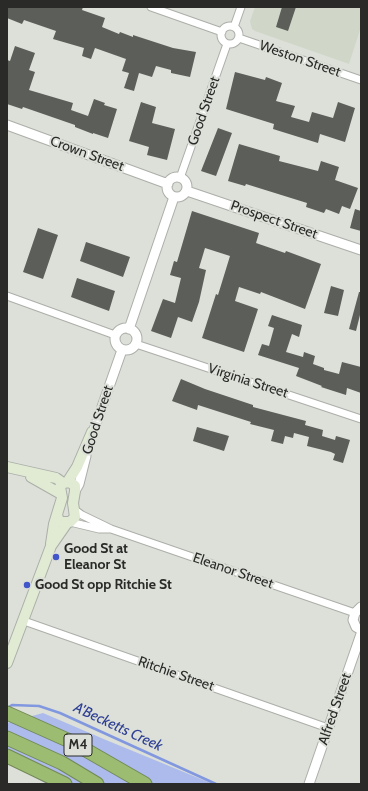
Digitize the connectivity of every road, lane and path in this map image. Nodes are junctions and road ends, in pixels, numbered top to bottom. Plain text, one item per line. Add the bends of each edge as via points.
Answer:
1 (151, 7) edge
2 (241, 7) edge
3 (234, 27) junction
4 (222, 32) junction
5 (239, 38) junction
6 (227, 44) junction
7 (361, 80) edge
8 (7, 125) edge
9 (180, 178) junction
10 (168, 184) junction
11 (187, 191) junction
12 (174, 197) junction
13 (361, 250) edge
14 (7, 296) edge
15 (129, 329) junction
16 (115, 334) junction
17 (136, 344) junction
18 (122, 350) junction
19 (361, 418) edge
20 (92, 432) junction
21 (7, 467) edge
22 (20, 471) junction
23 (65, 482) junction
24 (75, 491) junction
25 (61, 494) junction
26 (75, 510) junction
27 (57, 515) junction
28 (68, 522) junction
29 (110, 529) junction
30 (51, 546) junction
31 (358, 610) edge
32 (24, 621) junction
33 (361, 630) edge
34 (361, 634) edge
35 (11, 642) edge
36 (7, 663) edge
37 (7, 713) edge
38 (328, 728) junction
39 (7, 738) edge
40 (7, 756) edge
41 (65, 784) edge
42 (97, 784) edge
43 (145, 784) edge
44 (309, 784) edge

1 - 4 street
2 - 3 street
3 - 4 street via 226,27
3 - 5 street via 238,30
4 - 6 street via 222,38
5 - 6 street via 236,43
5 - 7 street, Weston Street
6 - 9 street, Good Street
8 - 10 street, Crown Street
9 - 10 street via 173,178
9 - 11 street via 187,184
10 - 12 street via 169,193
11 - 12 street via 181,197
11 - 13 street, Prospect Street
12 - 15 street
14 - 16 street
15 - 16 street via 121,329
15 - 17 street via 135,333
16 - 18 street via 116,345
17 - 18 street via 128,350
17 - 19 street, Virginia Street
18 - 20 street, Good Street
20 - 23 main road via 77,467
20 - 24 street, Good Street
21 - 22 main road
22 - 23 main road
22 - 25 main road
23 - 24 main road via 72,483
23 - 25 main road via 60,487
24 - 26 main road
25 - 27 main road
26 - 28 main road via 75,517
26 - 29 street, Eleanor Street
27 - 28 main road via 59,521
27 - 30 main road
28 - 29 street, Eleanor Street
28 - 30 main road
29 - 31 street, Eleanor Street
30 - 32 main road
31 - 33 street via 354,624
32 - 35 main road
32 - 38 street, Ritchie Street
34 - 38 street, Alfred Street
35 - 36 main road
37 - 43 highway, M4 via 72,742
38 - 44 street, Alfred Street
39 - 42 highway, M4 via 62,763
40 - 41 highway

